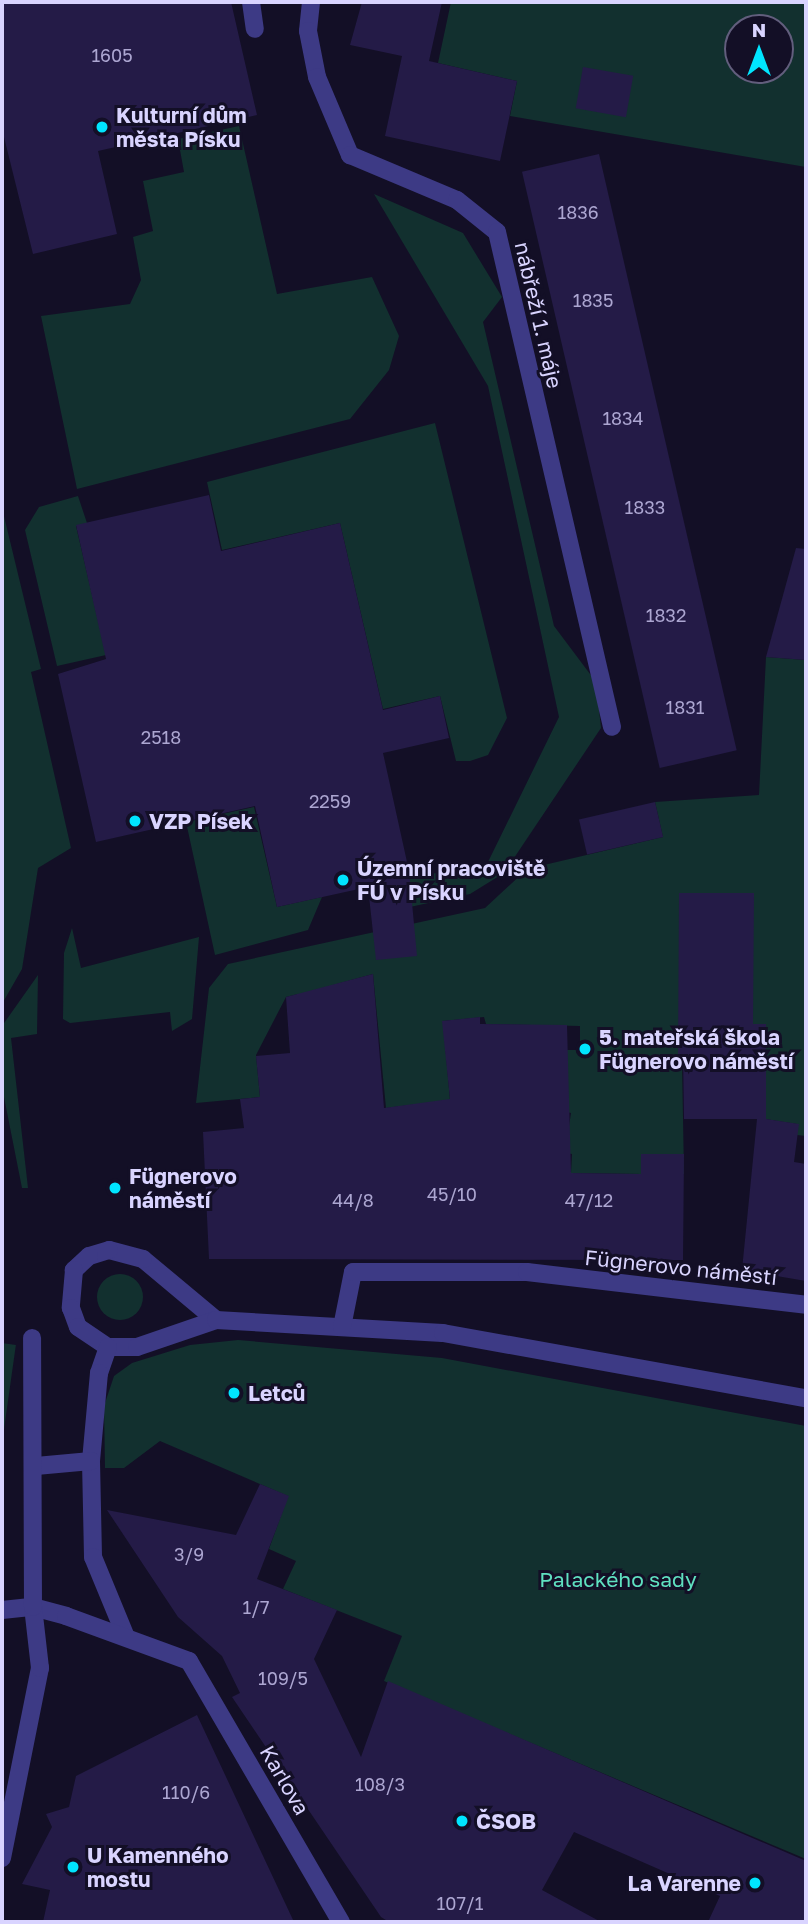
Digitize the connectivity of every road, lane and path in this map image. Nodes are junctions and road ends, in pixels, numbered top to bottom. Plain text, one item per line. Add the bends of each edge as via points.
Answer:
1 (251, 2) edge
2 (311, 2) edge
3 (255, 29) dead end
4 (612, 727) dead end
5 (806, 1305) edge
6 (216, 1320) junction
7 (342, 1326) junction
8 (32, 1338) dead end
9 (108, 1347) junction
10 (806, 1398) edge
11 (91, 1461) junction
12 (36, 1466) junction
13 (33, 1607) junction
14 (2, 1610) edge
15 (126, 1637) junction
16 (2, 1858) edge
17 (341, 1922) edge

1 - 3 street
2 - 4 street, nábřeží 1. máje via 308,31 317,77 350,155 457,200 497,232
5 - 7 street, Fügnerovo náměstí via 527,1272 353,1272
6 - 7 street
6 - 9 street via 137,1347
6 - 9 street via 143,1259 109,1250 81,1262 70,1289 78,1326
7 - 10 street via 443,1333
8 - 12 street
9 - 11 street via 99,1373
11 - 12 street
11 - 15 street via 93,1556
12 - 13 street
13 - 14 street
13 - 15 street
13 - 16 street via 40,1668
15 - 17 street, Karlova via 189,1661

